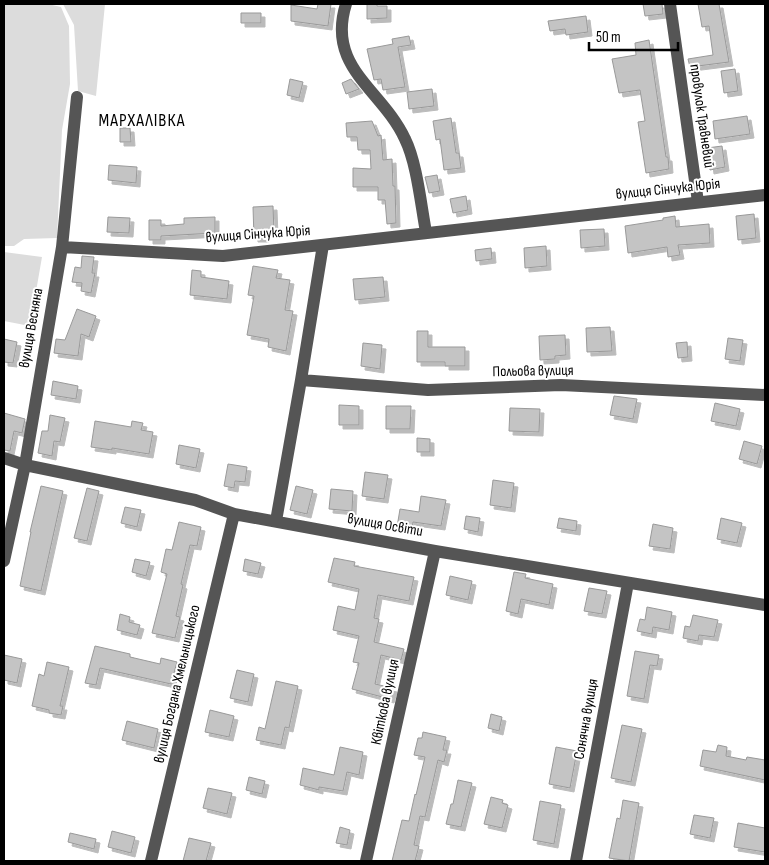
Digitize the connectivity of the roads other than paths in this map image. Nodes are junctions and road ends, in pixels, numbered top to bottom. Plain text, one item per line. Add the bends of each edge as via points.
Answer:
1 (346, 4) edge
2 (670, 4) edge
3 (77, 98) dead end
4 (765, 195) edge
5 (698, 202) junction
6 (426, 232) junction
7 (323, 245) junction
8 (62, 247) junction
9 (301, 380) junction
10 (765, 394) edge
11 (4, 458) edge
12 (24, 465) junction
13 (234, 514) junction
14 (276, 522) junction
15 (435, 551) junction
16 (4, 561) edge
17 (628, 583) junction
18 (765, 605) edge
19 (152, 861) edge
20 (366, 861) edge
21 (576, 861) edge

1 - 6 street via 341,19 343,48 353,68 406,140
2 - 5 street, провулок Травневий
3 - 8 street, вулиця Весняна
4 - 5 street, вулиця Сінчука Юрія
5 - 6 street, вулиця Сінчука Юрія
6 - 7 street, вулиця Сінчука Юрія
7 - 8 street, вулиця Сінчука Юрія via 223,256
7 - 9 street
8 - 12 street, вулиця Весняна
9 - 10 street, Польова вулиця via 428,390 561,385
9 - 14 street
11 - 12 street, вулиця Освіти
12 - 13 street, вулиця Освіти via 195,500
12 - 16 street, вулиця Весняна
13 - 14 street, вулиця Освіти
13 - 19 street, вулиця Богдана Хмельницького
14 - 15 street, вулиця Освіти
15 - 17 street, вулиця Освіти
15 - 20 street, Квіткова вулиця
17 - 18 street, вулиця Освіти
17 - 21 street, Сонячна вулиця

